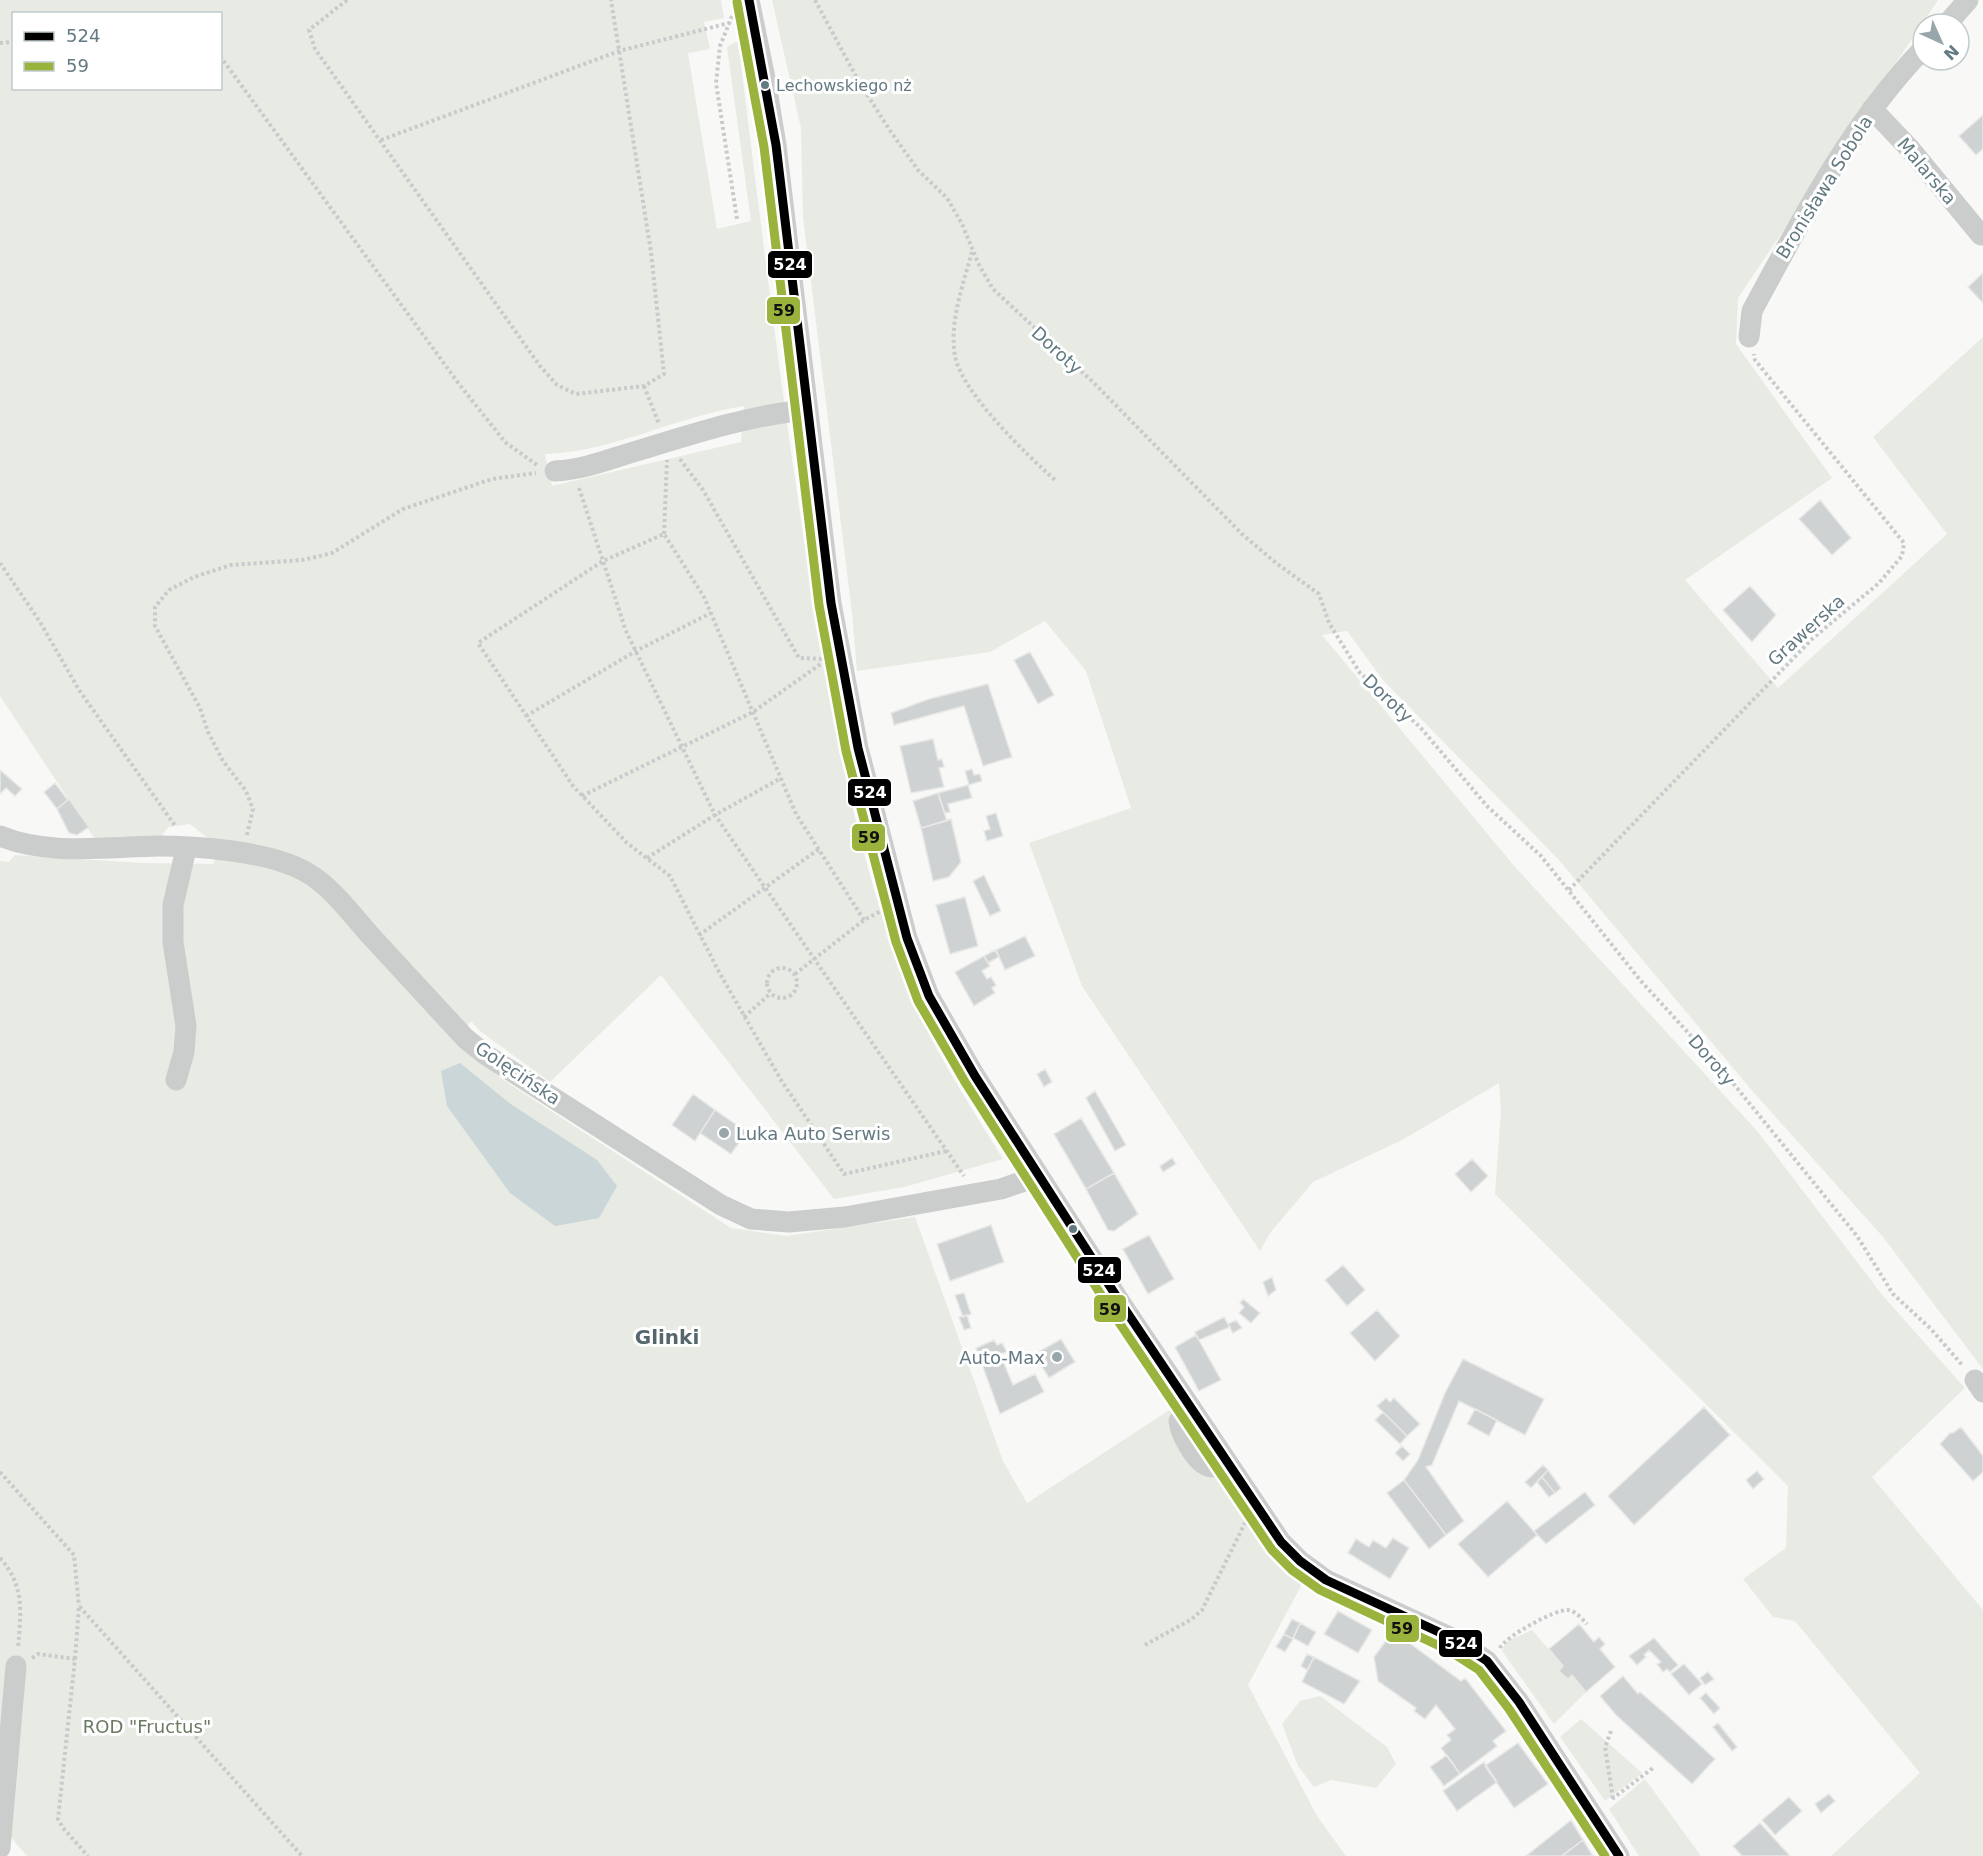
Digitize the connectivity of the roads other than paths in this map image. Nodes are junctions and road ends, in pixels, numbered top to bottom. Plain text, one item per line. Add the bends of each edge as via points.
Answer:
1 (1968, 0) edge
2 (742, 4) edge
3 (1958, 12) edge
4 (1911, 62) edge
5 (1872, 109) junction
6 (1981, 235) dead end
7 (1749, 337) road end
8 (808, 410) junction
9 (564, 470) road end
10 (0, 837) edge
11 (186, 849) junction
12 (176, 1080) dead end
13 (1039, 1176) junction
14 (16, 1666) road end
15 (0, 1848) edge
16 (1619, 1856) edge

1 - 3 street
2 - 8 street via 765,78 776,145
4 - 5 street, Bronisława Sobola
5 - 6 street, Malarska
5 - 7 street, Bronisława Sobola via 1785,249 1752,311
8 - 9 street via 664,434
8 - 13 street via 843,677 907,938 951,1038
10 - 11 street, Golęcińska via 64,848
11 - 12 street via 173,905 173,942 186,1026
11 - 13 street, Golęcińska via 264,856 298,868 324,886 465,1038 486,1055 721,1205 752,1219 789,1222 845,1217 1011,1187
13 - 16 street via 1228,1466 1288,1550 1317,1575 1454,1639 1487,1661 1519,1702
14 - 15 street

